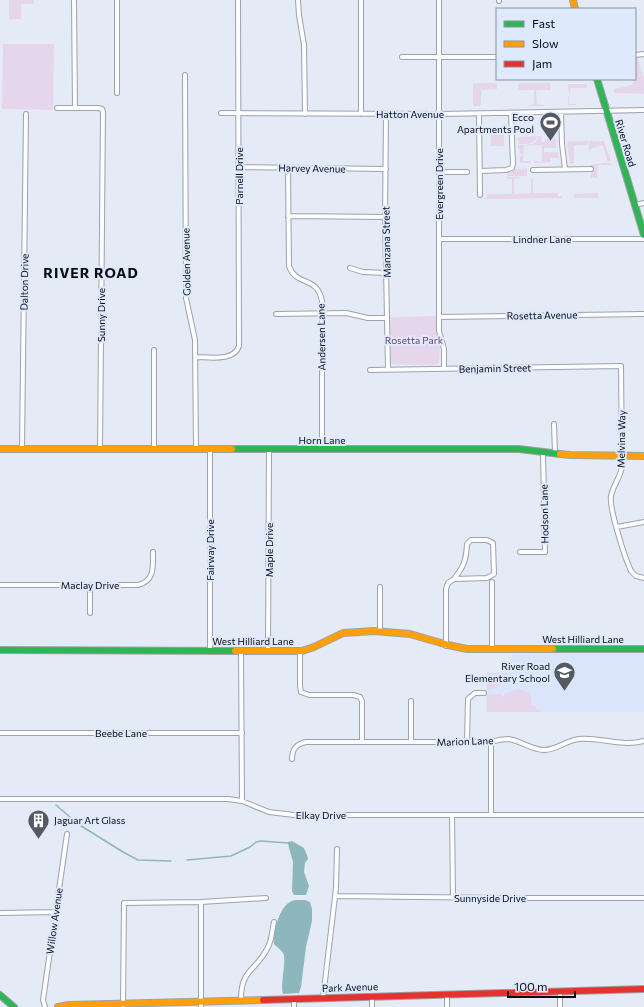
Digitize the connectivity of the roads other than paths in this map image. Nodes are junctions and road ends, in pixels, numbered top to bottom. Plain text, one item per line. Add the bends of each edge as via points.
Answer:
1 (74, 0) edge
2 (117, 0) edge
3 (238, 0) edge
4 (298, 0) edge
5 (361, 0) edge
6 (439, 0) edge
7 (402, 57) dead end
8 (440, 57) junction
9 (496, 57) edge
10 (185, 75) dead end
11 (596, 80) edge
12 (117, 93) dead end
13 (57, 108) dead end
14 (75, 108) junction
15 (606, 110) junction
16 (644, 110) edge
17 (561, 112) junction
18 (221, 113) dead end
19 (238, 113) junction
20 (511, 113) junction
21 (26, 114) dead end
22 (305, 114) junction
23 (361, 114) junction
24 (386, 114) junction
25 (440, 114) junction
26 (479, 114) junction
27 (238, 167) junction
28 (288, 168) junction
29 (386, 168) junction
30 (591, 169) dead end
31 (480, 170) junction
32 (533, 170) dead end
33 (565, 170) junction
34 (439, 172) junction
35 (467, 172) dead end
36 (480, 195) dead end
37 (644, 203) edge
38 (635, 205) junction
39 (288, 216) junction
40 (385, 217) junction
41 (644, 236) edge
42 (439, 239) junction
43 (644, 239) edge
44 (350, 268) dead end
45 (387, 273) junction
46 (276, 314) dead end
47 (322, 314) junction
48 (644, 314) edge
49 (439, 317) junction
50 (387, 318) junction
51 (154, 350) dead end
52 (195, 357) junction
53 (621, 366) joint
54 (444, 368) junction
55 (388, 369) junction
56 (370, 370) dead end
57 (554, 424) dead end
58 (22, 449) junction
59 (100, 449) junction
60 (154, 449) junction
61 (196, 449) junction
62 (210, 449) junction
63 (269, 449) junction
64 (0, 450) edge
65 (322, 450) junction
66 (543, 451) junction
67 (555, 453) junction
68 (622, 456) junction
69 (644, 456) edge
70 (644, 522) edge
71 (617, 527) junction
72 (153, 552) dead end
73 (520, 552) dead end
74 (644, 578) edge
75 (454, 579) junction
76 (492, 582) dead end
77 (0, 585) edge
78 (90, 585) junction
79 (380, 587) dead end
80 (90, 614) dead end
81 (380, 632) junction
82 (446, 646) junction
83 (644, 649) edge
84 (0, 650) edge
85 (492, 650) junction
86 (210, 651) junction
87 (241, 651) junction
88 (268, 651) junction
89 (300, 651) junction
90 (484, 693) dead end
91 (411, 701) dead end
92 (0, 733) edge
93 (242, 733) junction
94 (644, 741) edge
95 (362, 742) junction
96 (411, 742) junction
97 (467, 742) junction
98 (491, 742) junction
99 (292, 759) dead end
100 (0, 799) edge
101 (242, 801) junction
102 (452, 815) junction
103 (491, 815) junction
104 (644, 815) edge
105 (67, 834) dead end
106 (337, 849) dead end
107 (335, 896) junction
108 (266, 898) dead end
109 (452, 898) junction
110 (644, 898) edge
111 (201, 902) junction
112 (56, 912) junction
113 (0, 913) edge
114 (274, 922) dead end
115 (644, 989) edge
116 (560, 991) junction
117 (447, 994) junction
118 (0, 995) edge
119 (372, 996) junction
120 (323, 998) junction
121 (241, 999) junction
122 (294, 999) junction
123 (201, 1004) edge
124 (123, 1005) edge
125 (14, 1007) edge
126 (45, 1007) edge
127 (58, 1007) edge
128 (294, 1007) edge
129 (372, 1007) edge
130 (448, 1007) edge
131 (560, 1007) edge

1 - 14 street
2 - 12 street
3 - 19 street, Parnell Drive
4 - 22 street via 304,45
5 - 23 street
6 - 8 street, Evergreen Drive
7 - 8 street
8 - 9 street
8 - 25 street, Evergreen Drive
10 - 52 street, Golden Avenue via 186,298 194,333
11 - 15 street, River Road
13 - 14 street
14 - 59 street, Sunny Drive via 102,109 103,112
15 - 16 street, Hatton Avenue
15 - 17 street, Hatton Avenue
15 - 38 street, River Road
17 - 20 street, Hatton Avenue
17 - 33 street
18 - 19 street, Hatton Avenue
19 - 22 street, Hatton Avenue
19 - 27 street, Parnell Drive
20 - 26 street, Hatton Avenue
20 - 31 street via 512,168
21 - 58 street, Dalton Drive
22 - 23 street, Hatton Avenue
23 - 24 street, Hatton Avenue
24 - 25 street, Hatton Avenue
24 - 29 street, Manzana Street
25 - 26 street, Hatton Avenue
25 - 34 street, Evergreen Drive
26 - 31 street
27 - 28 street, Harvey Avenue
27 - 52 street, Parnell Drive via 239,343 236,352 229,357
28 - 29 street, Harvey Avenue
28 - 39 street, Andersen Lane
29 - 40 street, Manzana Street
30 - 33 street
31 - 36 street
32 - 33 street
34 - 35 street
34 - 42 street, Evergreen Drive
37 - 38 street
38 - 41 street, River Road
39 - 40 street
39 - 47 street, Andersen Lane via 289,266 295,275 314,284 319,291
40 - 45 street, Manzana Street
42 - 43 street, Lindner Lane
42 - 49 street, Evergreen Drive
44 - 45 street via 362,272
45 - 50 street, Manzana Street
46 - 47 street
47 - 50 street
47 - 65 street, Andersen Lane
48 - 49 street, Rosetta Avenue
49 - 54 street, Evergreen Drive
50 - 55 street, Manzana Street
51 - 60 street
52 - 61 street, Golden Avenue
53 - 54 street, Benjamin Street
53 - 68 street, Melvina Way
54 - 55 street, Benjamin Street
55 - 56 street, Benjamin Street
57 - 67 street
58 - 59 street, Horn Lane
58 - 64 street, Horn Lane
59 - 60 street, Horn Lane
60 - 61 street, Horn Lane
61 - 62 street, Horn Lane
62 - 63 street, Horn Lane
62 - 86 street, Fairway Drive
63 - 65 street, Horn Lane
63 - 88 street, Maple Drive
65 - 66 street, Horn Lane
66 - 67 street, Horn Lane
66 - 73 street, Hodson Lane via 545,552
67 - 68 street, Horn Lane
68 - 69 street, Horn Lane
68 - 71 street, Melvina Way via 621,471 611,500
70 - 71 street
71 - 74 street, Melvina Way via 632,574
72 - 78 street, Maclay Drive via 152,573 145,583
75 - 75 street via 466,558 468,542 491,541 494,546 494,574 487,578
75 - 82 street via 446,589
76 - 85 street
77 - 78 street, Maclay Drive
78 - 80 street
79 - 81 street
81 - 82 street, West Hilliard Lane via 415,635
81 - 89 street, West Hilliard Lane via 345,633 309,650
82 - 85 street, West Hilliard Lane
83 - 85 street, West Hilliard Lane
84 - 86 street, West Hilliard Lane
86 - 87 street, West Hilliard Lane
87 - 88 street, West Hilliard Lane
87 - 93 street
88 - 89 street, West Hilliard Lane
89 - 95 street via 299,692 309,695 361,696
90 - 97 street via 474,693 468,699
91 - 96 street
92 - 93 street, Beebe Lane
93 - 101 street
94 - 98 street, Marion Lane via 620,743 581,739 545,750 508,739
95 - 96 street, Marion Lane
95 - 99 street, Marion Lane via 302,743 294,748
96 - 97 street, Marion Lane
97 - 98 street, Marion Lane
98 - 103 street
100 - 101 street, Elkay Drive
101 - 102 street, Elkay Drive via 269,812 286,815
102 - 103 street, Elkay Drive
102 - 109 street
103 - 104 street, Elkay Drive
105 - 112 street, Willow Avenue
106 - 107 street
107 - 109 street, Sunnyside Drive
107 - 120 street
108 - 111 street
109 - 110 street, Sunnyside Drive
111 - 123 street
111 - 124 street via 123,904
112 - 113 street
112 - 126 street, Willow Avenue via 42,1000
114 - 121 street via 268,948 244,977
115 - 116 street, Park Avenue
116 - 117 street, Park Avenue
116 - 131 street
117 - 119 street, Park Avenue
117 - 130 street
118 - 125 street
119 - 120 street, Park Avenue
119 - 129 street
120 - 122 street, Park Avenue
121 - 122 street, Park Avenue
121 - 123 street, Park Avenue
122 - 128 street
123 - 124 street, Park Avenue
124 - 127 street, Park Avenue

